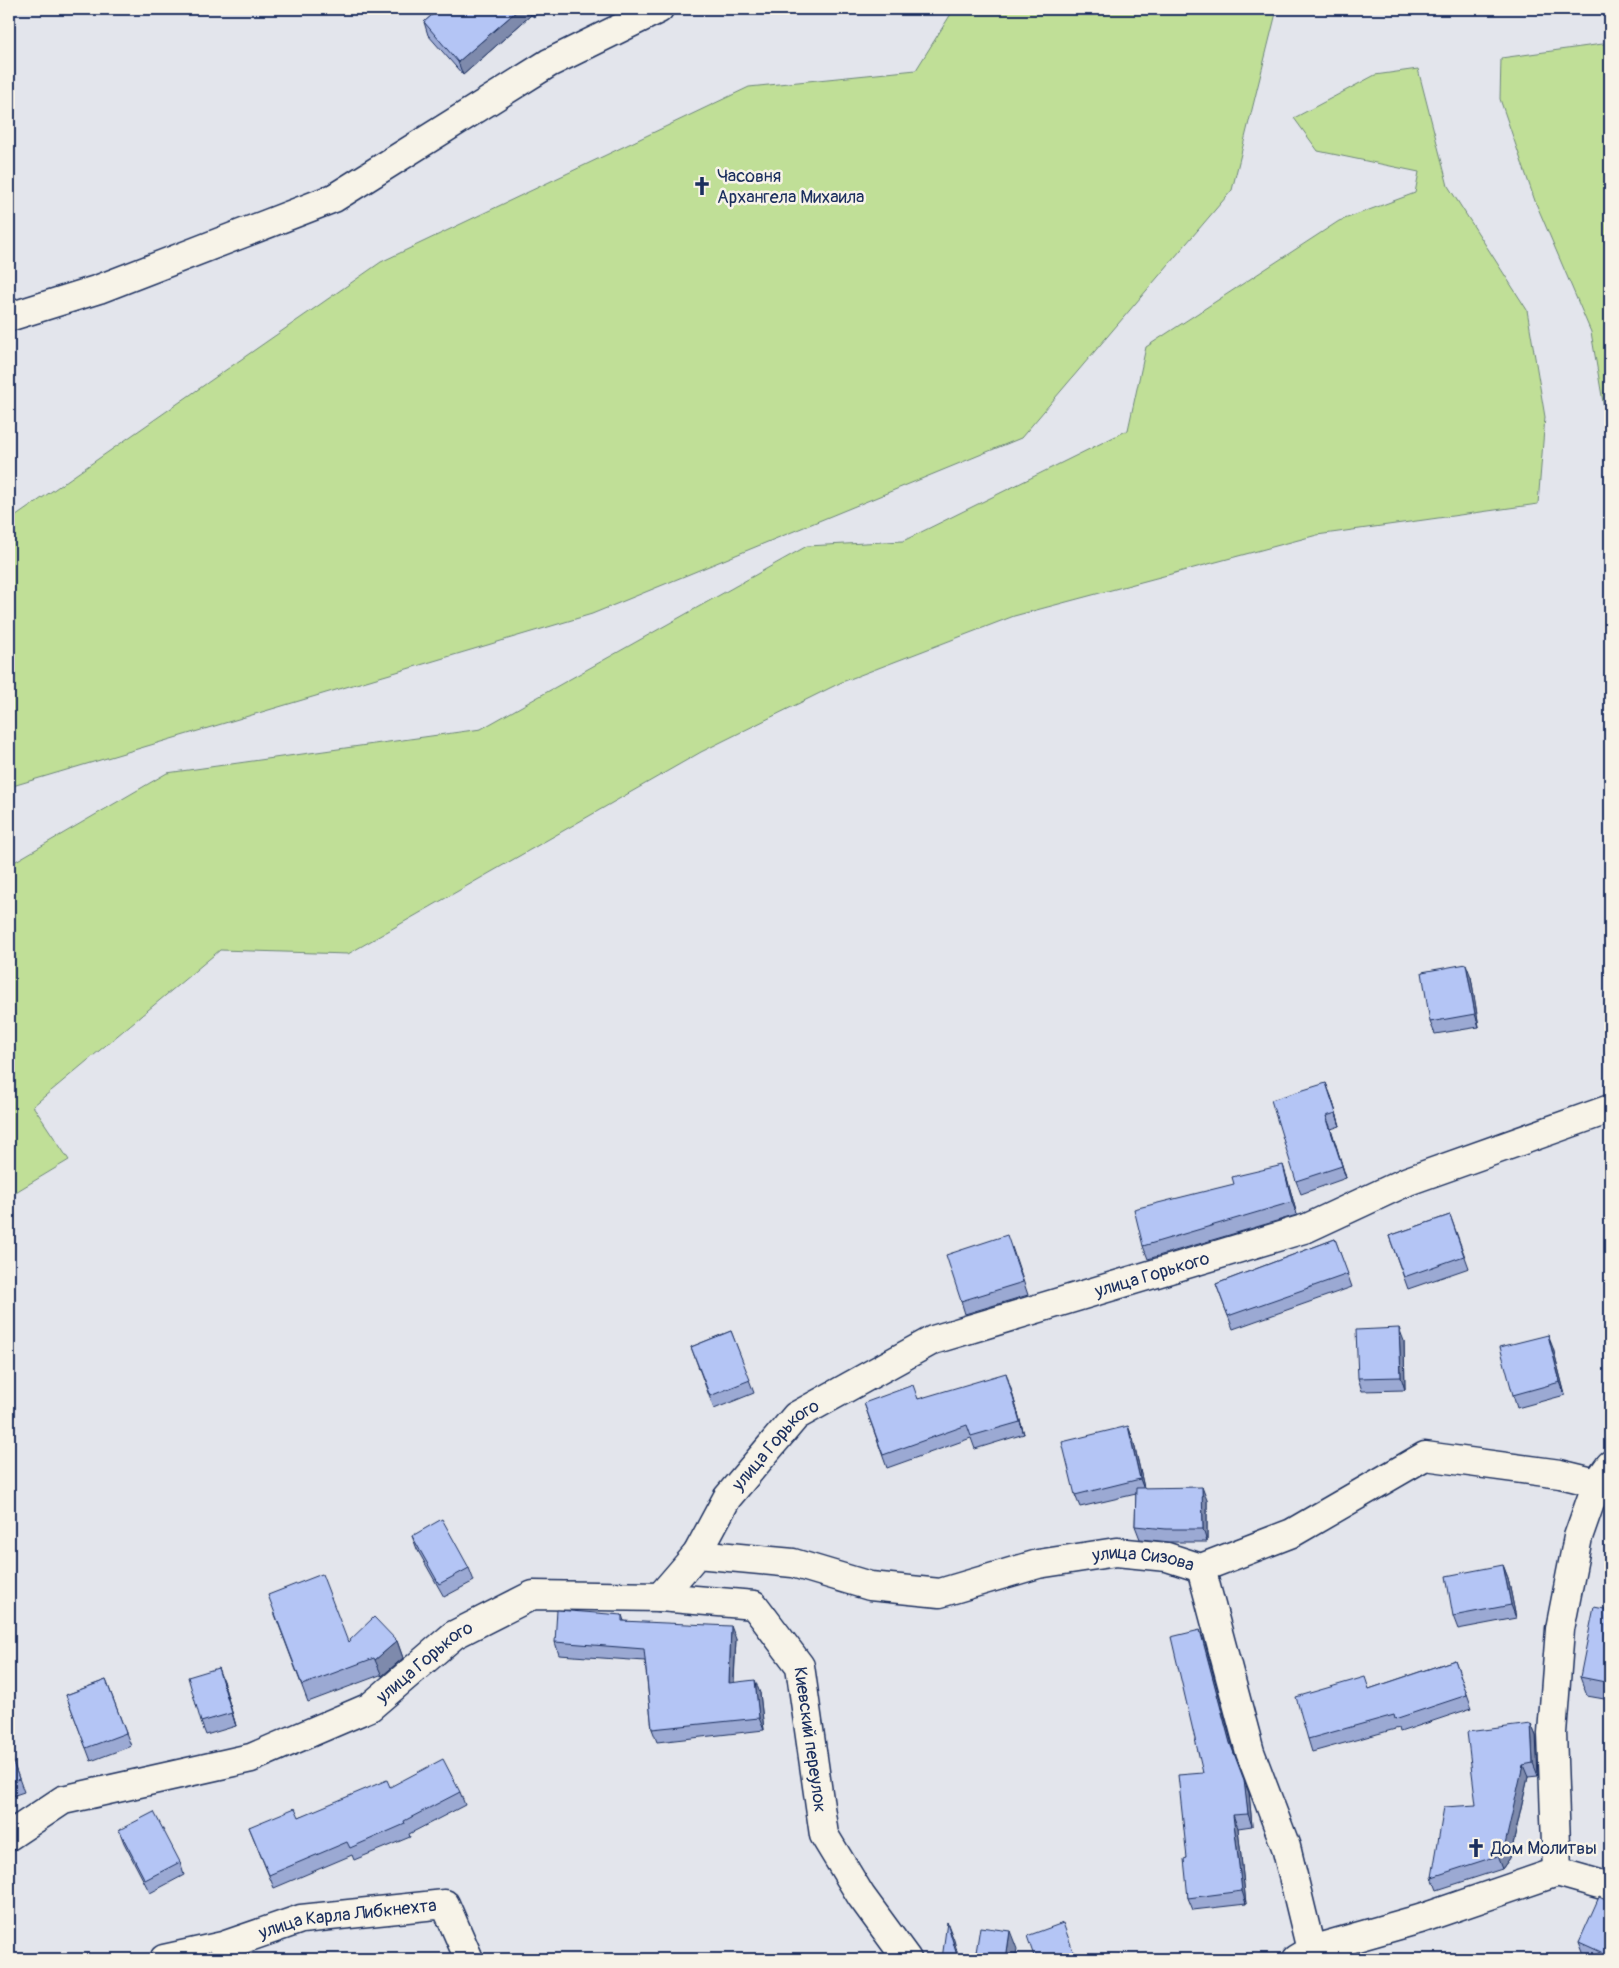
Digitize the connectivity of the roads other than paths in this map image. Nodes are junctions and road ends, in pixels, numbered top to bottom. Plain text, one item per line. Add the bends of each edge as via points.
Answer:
1 (659, 9) edge
2 (9, 317) edge
3 (1610, 1109) edge
4 (1604, 1474) edge
5 (697, 1554) junction
6 (1201, 1568) junction
7 (660, 1597) junction
8 (9, 1836) edge
9 (1556, 1872) junction
10 (1610, 1888) edge
11 (1303, 1955) edge
12 (164, 1959) edge
13 (469, 1959) edge
14 (907, 1959) edge

1 - 2 street via 549,63 334,198 99,289
3 - 5 street, улица Горького via 1408,1181 1307,1228 933,1340 796,1416 727,1498
4 - 6 street, улица Сизова via 1560,1474 1425,1456 1292,1533
4 - 9 street via 1578,1537 1560,1629 1552,1733
5 - 6 street, улица Сизова via 792,1563 870,1586 940,1593 1038,1564 1116,1552 1167,1557
5 - 7 street, улица Горького
6 - 11 street via 1250,1752 1286,1846
7 - 8 street, улица Горького via 533,1595 454,1635 370,1707 250,1758 63,1800
7 - 14 street, Киевский переулок via 754,1605 800,1666 824,1835 861,1896
9 - 10 street
9 - 11 street
12 - 13 street, улица Карла Либкнехта via 223,1946 301,1919 445,1904

